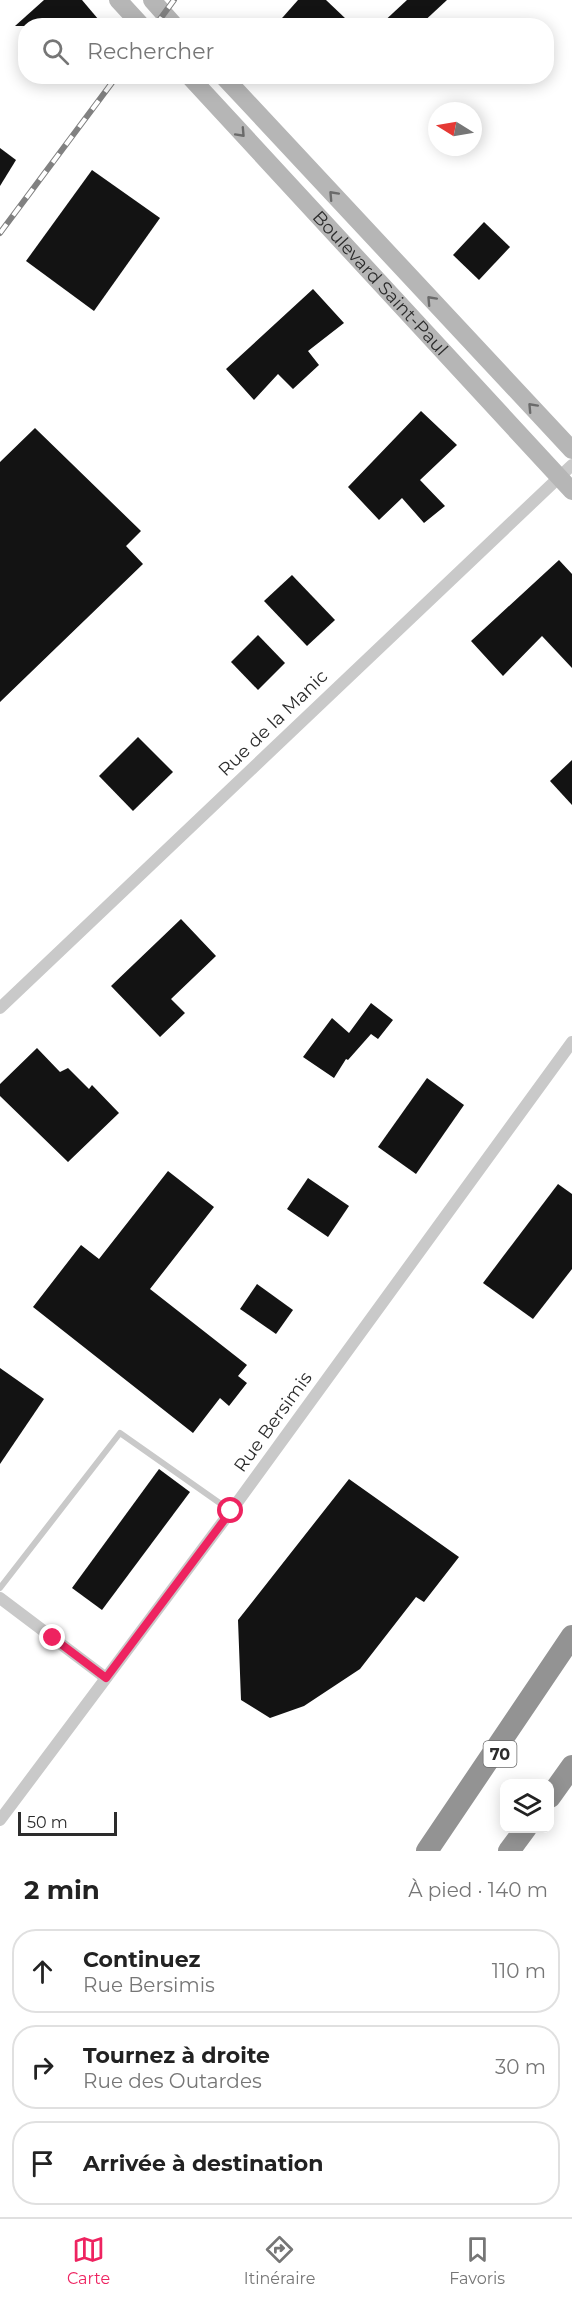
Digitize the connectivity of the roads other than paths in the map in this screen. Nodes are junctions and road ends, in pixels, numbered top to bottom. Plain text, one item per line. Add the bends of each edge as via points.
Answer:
1 (118, 0) edge
2 (152, 0) edge
3 (135, 18) edge
4 (168, 18) edge
5 (197, 84) edge
6 (230, 84) edge
7 (572, 450) edge
8 (566, 471) edge
9 (572, 491) edge
10 (0, 1008) edge
11 (572, 1042) edge
12 (231, 1511) junction
13 (0, 1588) edge
14 (0, 1598) edge
15 (572, 1636) edge
16 (572, 1657) edge
17 (106, 1678) junction
18 (572, 1766) edge
19 (554, 1790) edge
20 (0, 1820) edge
21 (522, 1833) edge
22 (427, 1851) edge
23 (509, 1851) edge

1 - 3 main road
2 - 4 main road
5 -> 8 main road, Boulevard Saint-Paul
7 -> 6 main road, Boulevard Saint-Paul
8 - 9 main road, Boulevard Saint-Paul
8 - 10 street, Rue de la Manic
11 - 12 street, Rue Bersimis
12 - 13 lane via 120,1433
12 - 17 street, Rue Bersimis
14 - 17 street
15 - 22 highway
16 - 22 highway, 70
17 - 20 street, Rue Bersimis
18 - 19 highway
21 - 23 highway

